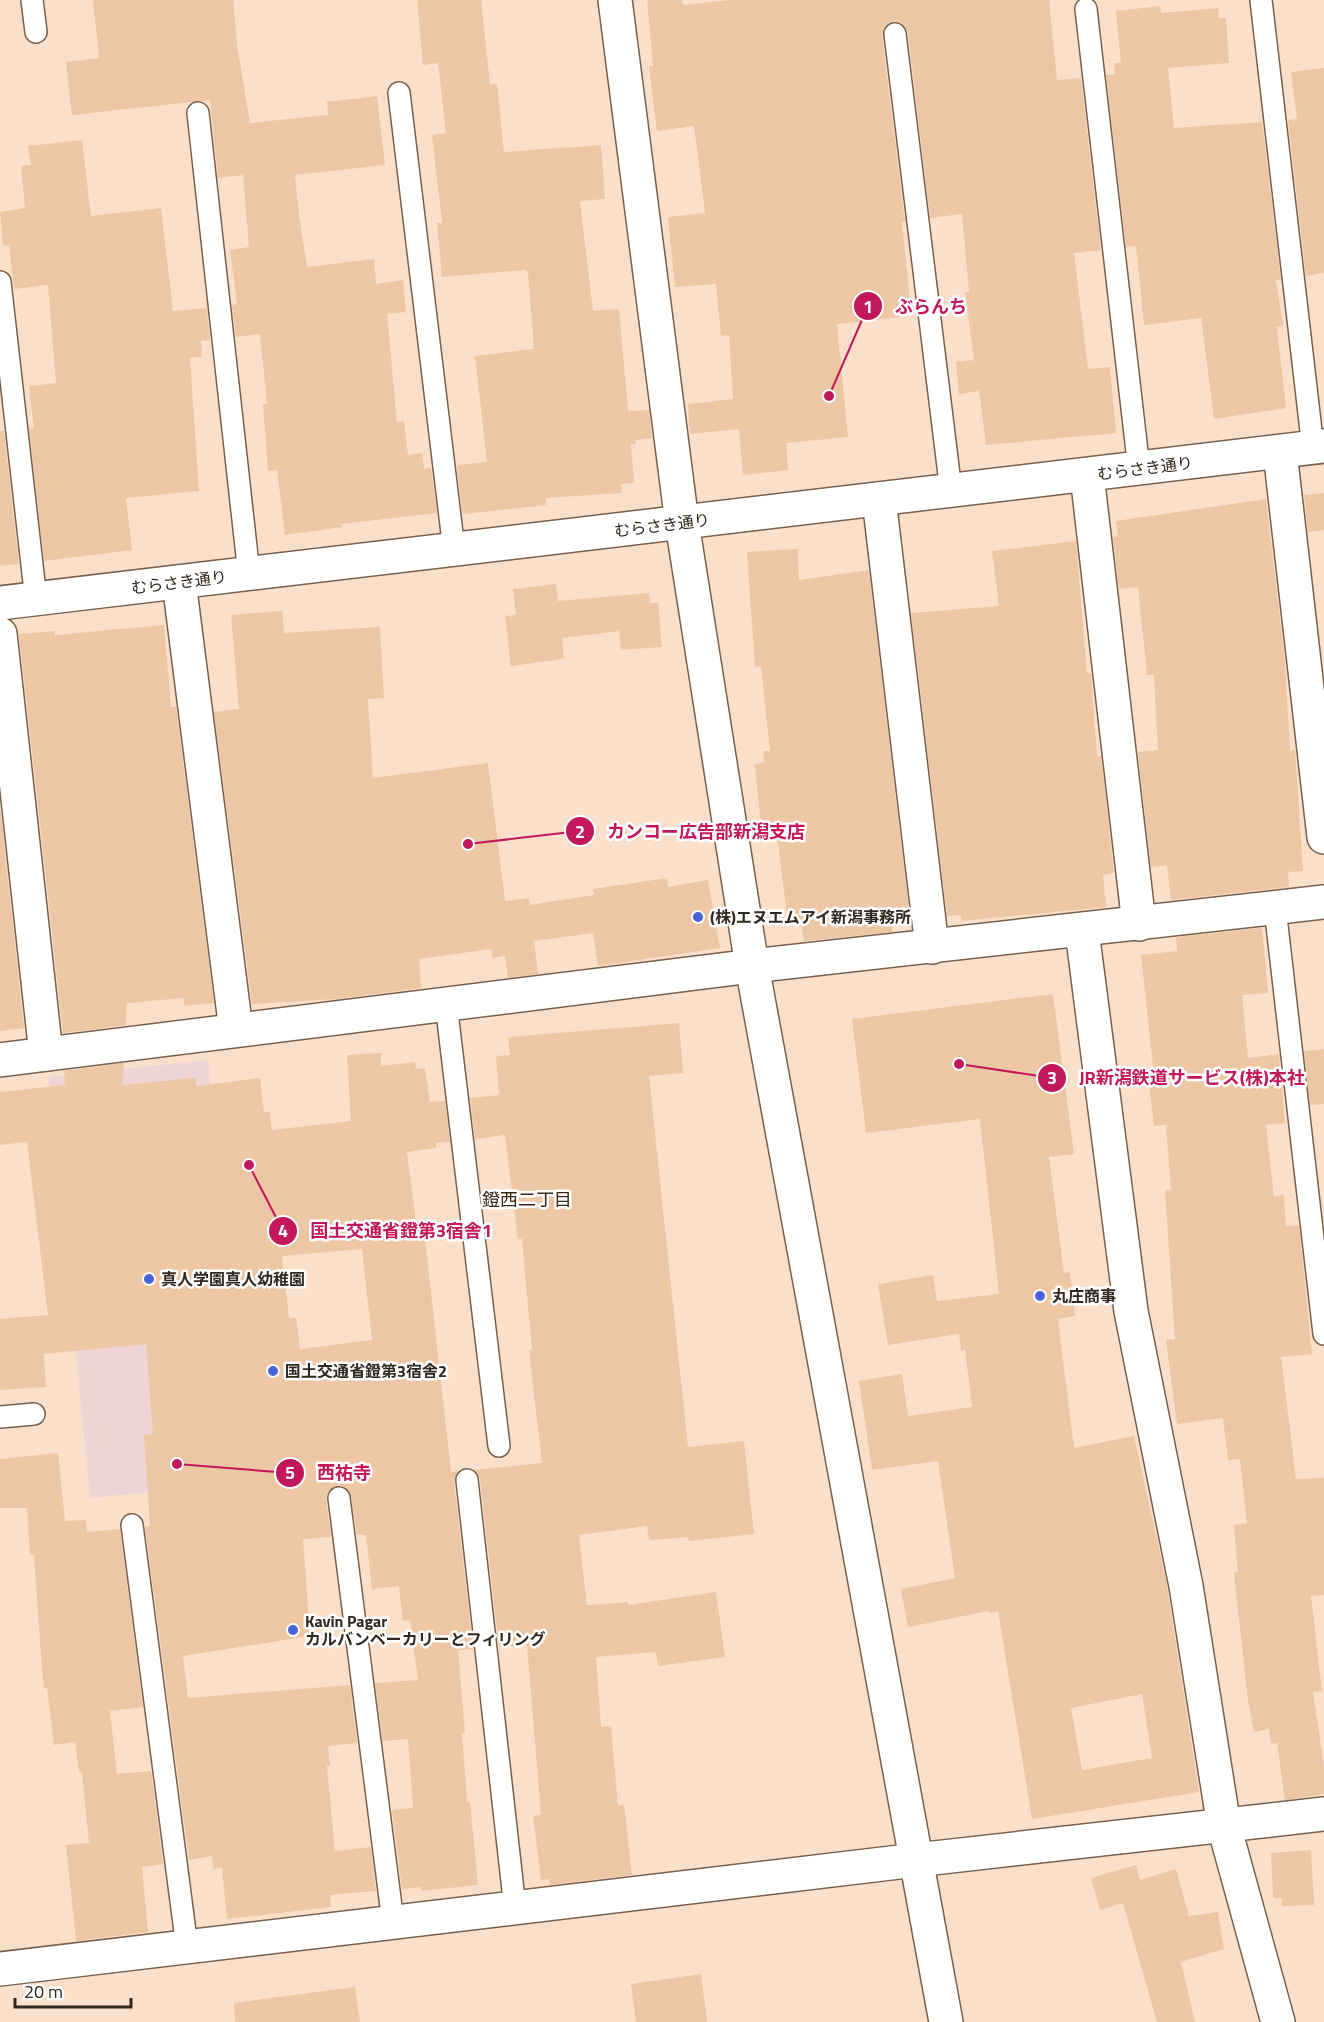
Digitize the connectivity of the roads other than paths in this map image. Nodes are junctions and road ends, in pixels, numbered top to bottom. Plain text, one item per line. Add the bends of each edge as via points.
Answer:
1 (32, 0) edge
2 (615, 0) edge
3 (1261, 0) edge
4 (1086, 9) dead end
5 (36, 32) dead end
6 (895, 34) dead end
7 (399, 93) dead end
8 (198, 113) dead end
9 (0, 282) edge
10 (1319, 447) edge
11 (1280, 452) junction
12 (1139, 468) junction
13 (1087, 475) junction
14 (951, 491) junction
15 (879, 500) junction
16 (682, 523) junction
17 (454, 550) junction
18 (249, 574) junction
19 (179, 582) junction
20 (36, 600) junction
21 (0, 603) edge
22 (0, 634) edge
23 (1324, 837) edge
24 (1324, 902) edge
25 (1275, 908) junction
26 (1139, 924) junction
27 (1082, 931) junction
28 (932, 947) junction
29 (752, 966) junction
30 (446, 1004) junction
31 (236, 1030) junction
32 (46, 1054) junction
33 (0, 1060) edge
34 (1324, 1334) edge
35 (34, 1414) dead end
36 (0, 1417) edge
37 (499, 1446) dead end
38 (468, 1480) dead end
39 (339, 1498) dead end
40 (132, 1525) dead end
41 (1324, 1814) edge
42 (1224, 1826) junction
43 (916, 1860) junction
44 (515, 1908) junction
45 (393, 1922) junction
46 (187, 1947) junction
47 (0, 1969) edge
48 (946, 2022) edge
49 (1278, 2022) edge

1 - 5 lane
2 - 16 street
3 - 10 lane
4 - 12 lane
6 - 14 lane
7 - 17 lane
8 - 18 lane
9 - 20 lane
10 - 11 street, むらさき通り
11 - 12 street, むらさき通り
11 - 23 street
12 - 13 street, むらさき通り
13 - 14 street, むらさき通り
13 - 26 street
14 - 15 street, むらさき通り
15 - 16 street, むらさき通り
15 - 28 street
16 - 17 street, むらさき通り
16 - 29 street
17 - 18 street, むらさき通り
18 - 19 street, むらさき通り
19 - 20 street, むらさき通り
19 - 31 street
20 - 21 street, むらさき通り
22 - 32 street
24 - 25 street
25 - 26 street
25 - 34 lane
26 - 27 street
27 - 28 street
27 - 42 street via 1131,1311 1186,1586
28 - 29 street
29 - 30 street
29 - 43 street
30 - 31 street
30 - 37 lane
31 - 32 street
32 - 33 street
35 - 36 lane
38 - 44 lane
39 - 45 lane
40 - 46 lane
41 - 42 street
42 - 43 street
42 - 49 street
43 - 44 street
43 - 48 street
44 - 45 street
45 - 46 street
46 - 47 street

